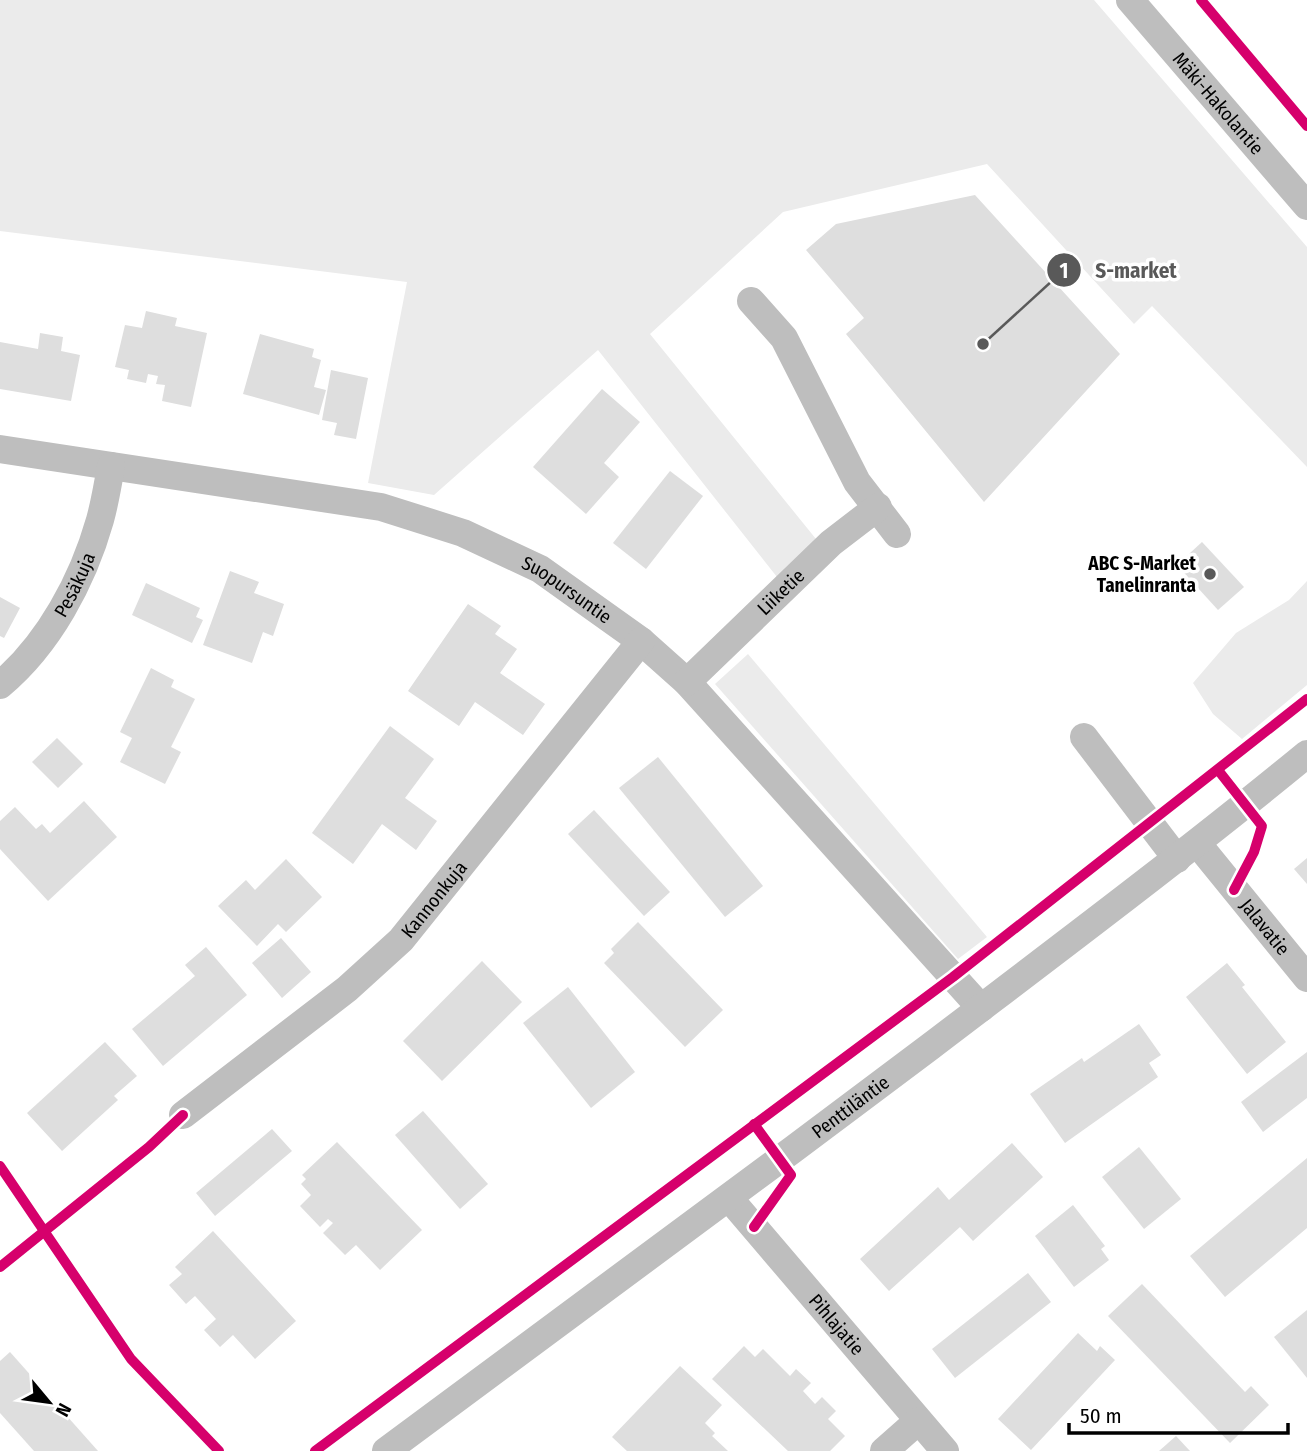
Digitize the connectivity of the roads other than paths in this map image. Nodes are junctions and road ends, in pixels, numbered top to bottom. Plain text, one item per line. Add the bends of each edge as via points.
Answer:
1 (1130, 0) edge
2 (1307, 206) edge
3 (751, 301) dead end
4 (0, 449) edge
5 (111, 466) junction
6 (878, 507) junction
7 (897, 534) dead end
8 (641, 641) junction
9 (687, 682) junction
10 (0, 685) edge
11 (1084, 737) dead end
12 (1307, 754) edge
13 (1187, 851) junction
14 (1307, 978) edge
15 (981, 1007) junction
16 (183, 1115) dead end
17 (729, 1198) junction
18 (918, 1421) junction
19 (386, 1451) edge
20 (884, 1451) edge
21 (945, 1451) edge

1 - 2 street, Mäki-Hakolantie
3 - 6 street via 784,338 857,482
4 - 5 street, Suopursuntie
5 - 8 street, Suopursuntie via 381,507 463,533 540,569
5 - 10 street, Pesäkuja via 100,520 77,579 46,636
6 - 7 street
6 - 9 street, Liiketie via 831,543
8 - 9 street, Suopursuntie
8 - 16 street, Kannonkuja via 401,940 347,989
9 - 15 street, Suopursuntie
11 - 13 street, Jalavatie
12 - 13 street, Penttiläntie
13 - 14 street, Jalavatie
13 - 15 street, Penttiläntie
15 - 17 street, Penttiläntie
17 - 18 street, Pihlajatie
17 - 19 street, Penttiläntie
18 - 20 street
18 - 21 street, Pihlajatie

